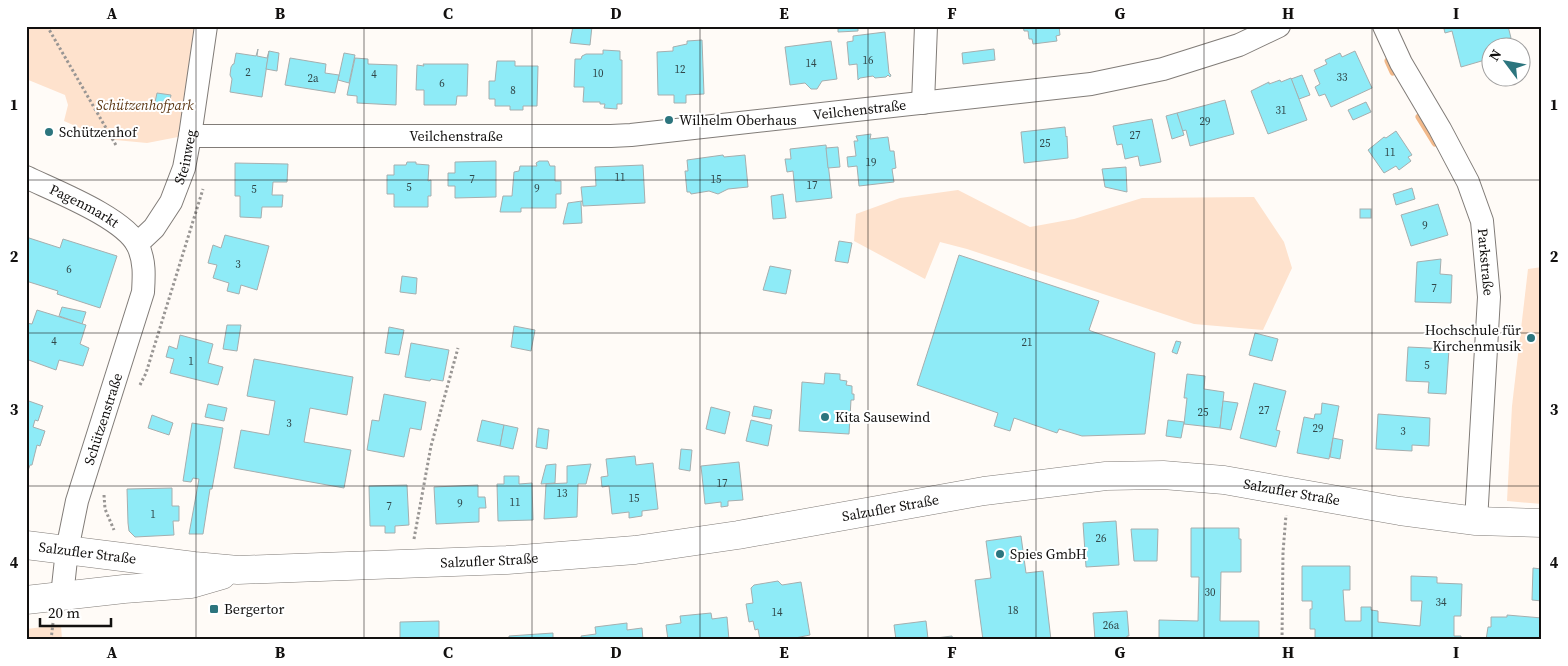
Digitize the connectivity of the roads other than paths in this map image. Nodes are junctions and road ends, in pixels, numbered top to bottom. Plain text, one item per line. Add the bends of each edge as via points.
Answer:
1 (206, 26) edge
2 (926, 26) edge
3 (1279, 26) edge
4 (1384, 26) edge
5 (924, 102) junction
6 (190, 136) junction
7 (26, 177) edge
8 (137, 244) junction
9 (1476, 521) junction
10 (1542, 523) edge
11 (26, 545) edge
12 (67, 550) junction
13 (238, 570) junction
14 (26, 600) edge
15 (57, 605) junction

1 - 6 street, Steinweg
2 - 5 street
3 - 5 street, Veilchenstraße via 1239,45 1162,69 1090,84
4 - 9 street, Parkstraße via 1401,64 1468,182 1482,222 1489,297
5 - 6 street, Veilchenstraße via 612,136
6 - 8 street, Steinweg via 184,168 171,202 154,228
7 - 8 street, Pagenmarkt via 102,214
8 - 12 street, Schützenstraße via 143,259 143,292 77,501
9 - 10 main road, Salzufler Straße
9 - 13 main road, Salzufler Straße via 1400,512 1224,480 1106,476 984,491 635,550 507,560
11 - 12 main road, Salzufler Straße
12 - 13 main road, Salzufler Straße
12 - 15 street, Schützenstraße
13 - 15 main road, Salzufler Straße via 191,584
14 - 15 main road, Salzufler Straße

